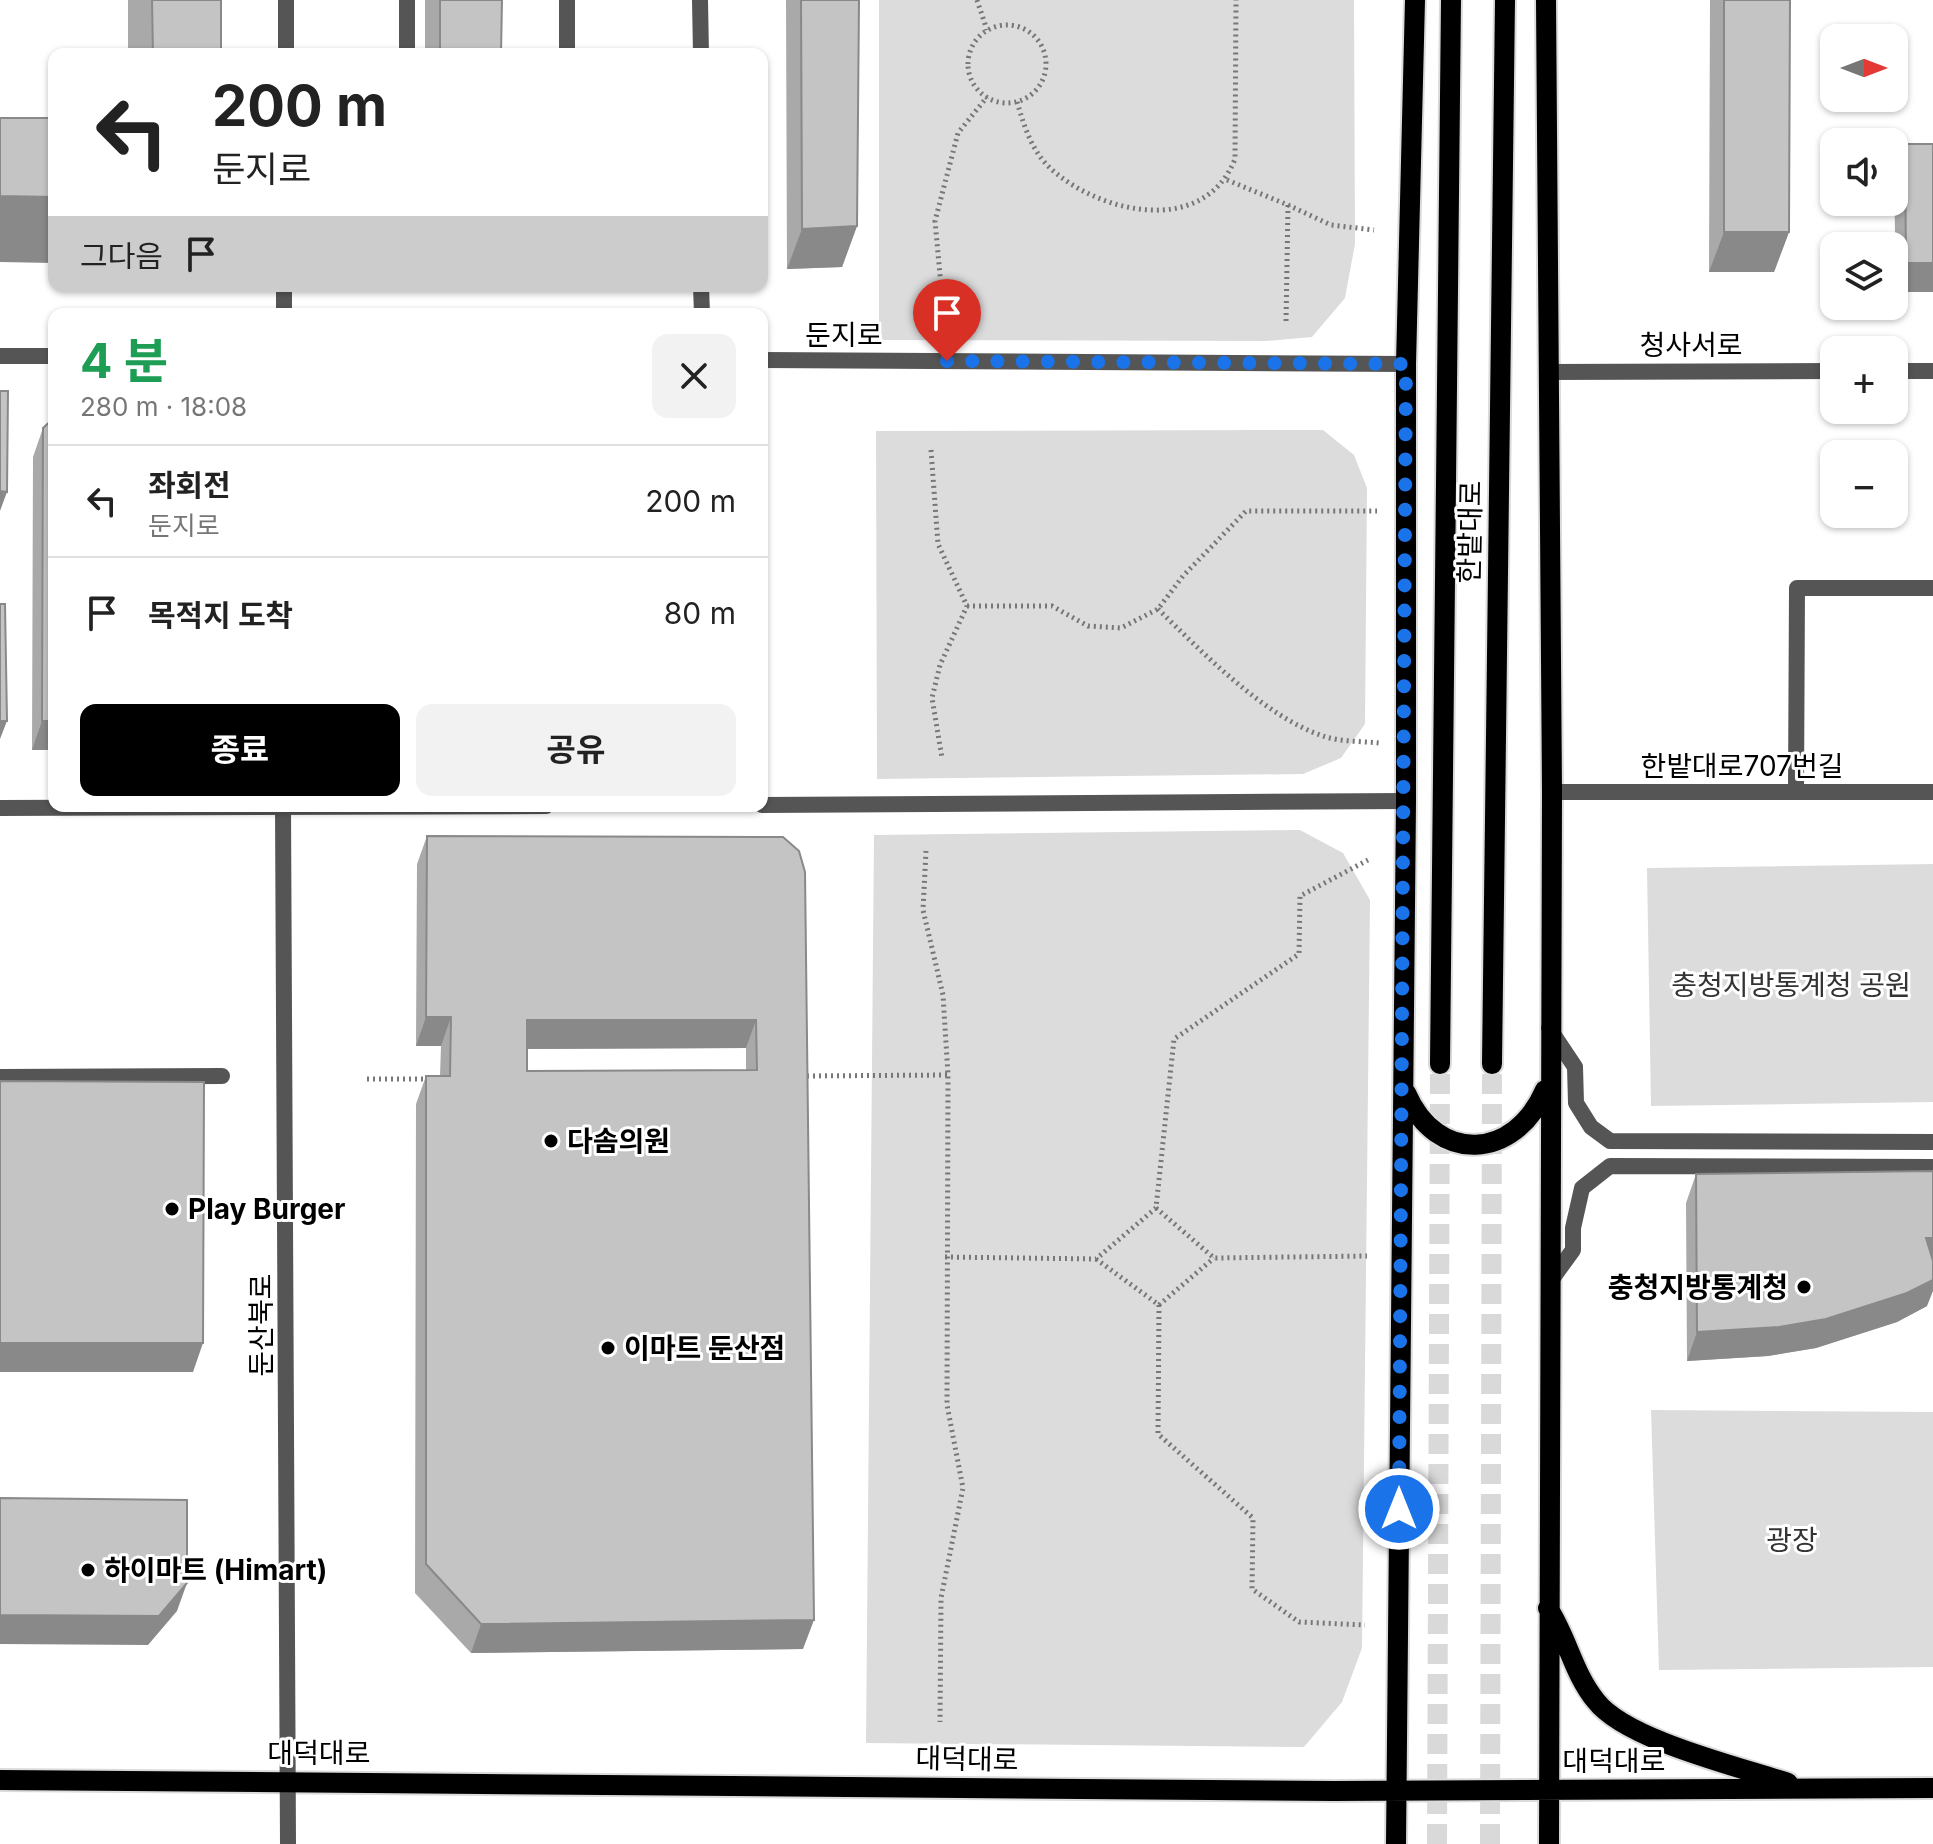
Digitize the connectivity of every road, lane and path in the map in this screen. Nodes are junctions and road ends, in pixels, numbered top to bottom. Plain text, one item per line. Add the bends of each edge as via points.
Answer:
1 (286, 0) edge
2 (407, 0) edge
3 (567, 0) edge
4 (700, 0) edge
5 (977, 0) edge
6 (1236, 0) edge
7 (1415, 0) edge
8 (1451, 0) edge
9 (1505, 0) edge
10 (1546, 0) edge
11 (987, 30) junction
12 (286, 48) edge
13 (407, 48) edge
14 (567, 48) edge
15 (701, 48) edge
16 (987, 97) junction
17 (1017, 102) junction
18 (1227, 180) junction
19 (1288, 205) junction
20 (1374, 230) dead end
21 (944, 318) dead end
22 (1286, 322) dead end
23 (0, 356) edge
24 (48, 356) edge
25 (768, 360) edge
26 (1406, 364) junction
27 (1820, 371) edge
28 (1908, 371) edge
29 (1933, 371) edge
30 (1548, 372) junction
31 (931, 450) dead end
32 (1387, 511) dead end
33 (1933, 588) edge
34 (967, 606) junction
35 (1158, 609) junction
36 (1379, 743) dead end
37 (942, 758) dead end
38 (1552, 792) junction
39 (1796, 792) junction
40 (1933, 792) edge
41 (1406, 801) junction
42 (768, 805) edge
43 (0, 808) edge
44 (48, 808) edge
45 (283, 812) edge
46 (926, 851) dead end
47 (1368, 860) dead end
48 (1549, 1028) junction
49 (1440, 1064) tunnel mouth
50 (1492, 1064) tunnel mouth
51 (948, 1075) junction
52 (222, 1076) dead end
53 (800, 1076) edge
54 (0, 1077) edge
55 (367, 1079) dead end
56 (437, 1079) edge
57 (1403, 1081) junction
58 (1548, 1082) junction
59 (1933, 1142) edge
60 (1933, 1167) edge
61 (1156, 1208) junction
62 (1367, 1256) dead end
63 (945, 1257) junction
64 (1214, 1258) junction
65 (1096, 1259) junction
66 (1548, 1284) junction
67 (1159, 1305) junction
68 (1548, 1608) junction
69 (1365, 1625) dead end
70 (940, 1722) dead end
71 (0, 1780) edge
72 (288, 1780) junction
73 (1804, 1788) junction
74 (1933, 1788) edge
75 (1549, 1790) junction
76 (1396, 1791) junction
77 (288, 1844) edge
78 (1396, 1844) edge
79 (1549, 1844) edge

1 - 12 street
2 - 13 street
3 - 14 street
4 - 15 street
5 - 11 path
6 - 18 path via 1235,159
7 - 26 main road
8 - 49 main road, 한밭대로
9 - 50 main road, 한밭대로
10 - 30 main road
11 - 16 path via 977,39 968,64 977,89
11 - 17 path via 1013,25 1036,37 1044,49 1045,75 1029,97
16 - 17 path
16 - 21 path via 958,133 935,221
17 - 18 path via 1029,138 1047,166 1075,188 1114,205 1179,209
18 - 19 path
19 - 20 path via 1331,225
19 - 22 path
23 - 24 street
25 - 26 street, 둔지로
26 - 41 main road
27 - 30 street, 청사서로
28 - 29 street
30 - 38 main road
31 - 34 path via 938,544
32 - 35 path via 1246,511
33 - 39 street via 1797,588
34 - 35 path via 1052,606 1088,626 1121,628
34 - 37 path via 940,665 932,698
35 - 36 path via 1241,685 1299,727 1327,738
38 - 39 street, 한밭대로707번길
38 - 48 main road
39 - 40 street, 한밭대로707번길
41 - 42 street
41 - 57 main road
43 - 44 street
45 - 72 street, 둔산북로
46 - 51 path via 923,910 943,995
47 - 61 path via 1300,896 1299,954 1174,1039
48 - 58 main road
48 - 59 street via 1575,1067 1576,1103 1591,1127 1610,1141
51 - 53 path
51 - 63 path
52 - 54 street
55 - 56 path
57 - 58 main road via 1417,1116 1433,1132 1476,1146 1518,1130 1534,1113
57 - 76 main road
58 - 66 main road
60 - 66 street via 1610,1166 1582,1188 1573,1250
61 - 64 path
61 - 65 path
62 - 64 path
63 - 65 path
63 - 70 path via 947,1405 963,1488 941,1598
64 - 67 path
65 - 67 path
66 - 68 main road
67 - 69 path via 1158,1434 1253,1518 1252,1589 1299,1622
68 - 73 main road via 1566,1636 1575,1671 1598,1704 1653,1738
68 - 75 main road
71 - 72 main road, 대덕대로
72 - 76 main road, 대덕대로
72 - 77 street, 둔산북로
73 - 74 main road, 대덕대로
73 - 75 main road, 대덕대로
75 - 76 main road, 대덕대로
75 - 79 main road
76 - 78 main road

